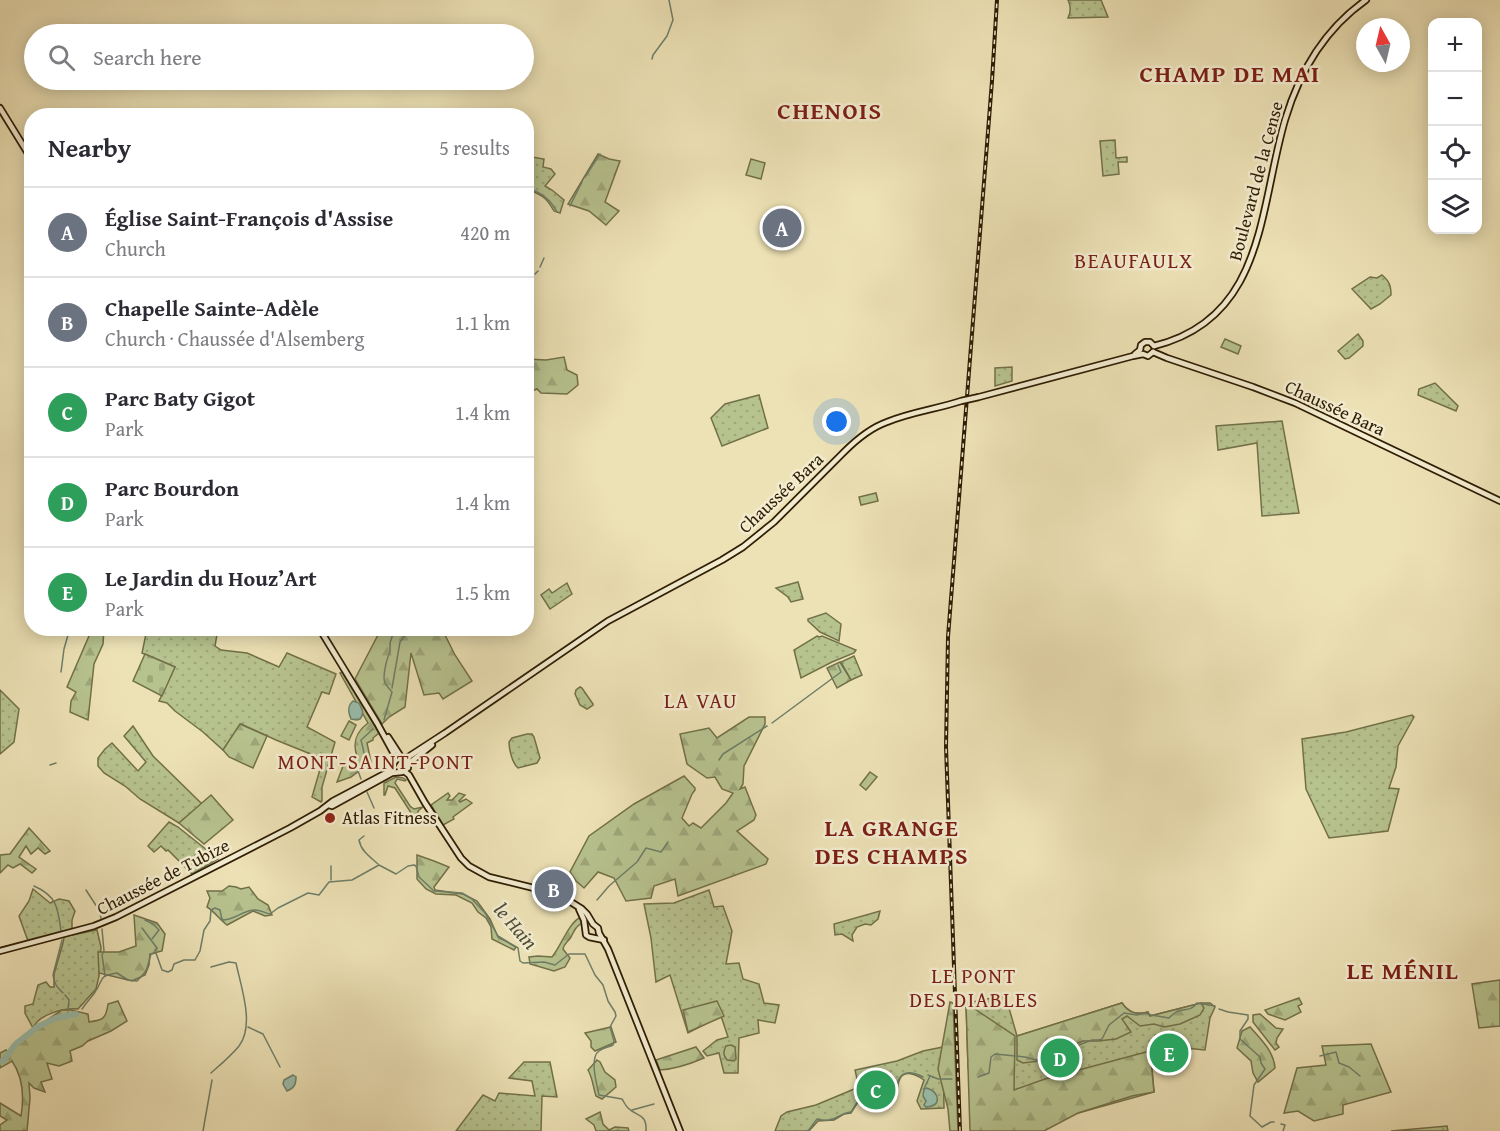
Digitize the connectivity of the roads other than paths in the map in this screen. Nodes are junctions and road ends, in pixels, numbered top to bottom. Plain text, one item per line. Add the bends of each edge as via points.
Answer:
1 (1365, 0) edge
2 (0, 108) edge
3 (24, 146) edge
4 (1154, 349) junction
5 (1142, 352) junction
6 (1500, 501) edge
7 (324, 636) edge
8 (377, 723) junction
9 (445, 734) junction
10 (403, 758) junction
11 (394, 762) junction
12 (407, 768) junction
13 (398, 772) junction
14 (382, 780) junction
15 (415, 786) junction
16 (329, 806) junction
17 (433, 814) junction
18 (577, 906) junction
19 (593, 924) junction
20 (586, 929) junction
21 (599, 933) junction
22 (594, 938) junction
23 (604, 940) junction
24 (0, 951) edge
25 (680, 1131) edge

1 - 4 main road, Boulevard de la Cense via 1325,39 1301,79 1286,117 1256,242 1237,290 1199,328
2 - 3 main road
4 - 5 main road via 1148,356
4 - 5 main road via 1146,342 1141,345
4 - 6 main road, Chaussée Bara via 1295,403
5 - 9 main road, Chaussée Bara, bridge via 888,421 871,430 743,547 608,621
7 - 8 main road
8 - 10 main road
8 - 11 main road via 394,754
9 - 10 main road, Chaussée Bara
9 - 12 main road, Chaussée Bara
10 - 11 main road, Chaussée Bara
10 - 12 main road
11 - 13 main road
11 - 16 main road, Chaussée de Tubize via 388,772
12 - 13 main road, Chaussée de Tubize
12 - 15 main road
12 - 17 main road
13 - 14 main road, Chaussée de Tubize
14 - 15 main road, Chaussée de Tubize via 398,775
14 - 16 main road, Chaussée de Tubize
15 - 17 main road
16 - 24 main road, Chaussée de Tubize via 106,922
17 - 18 main road via 469,866 489,877 555,893
18 - 19 main road
18 - 20 main road
19 - 20 main road
19 - 21 main road
20 - 22 main road via 587,936
21 - 22 main road
21 - 23 main road
22 - 23 main road
23 - 25 main road

